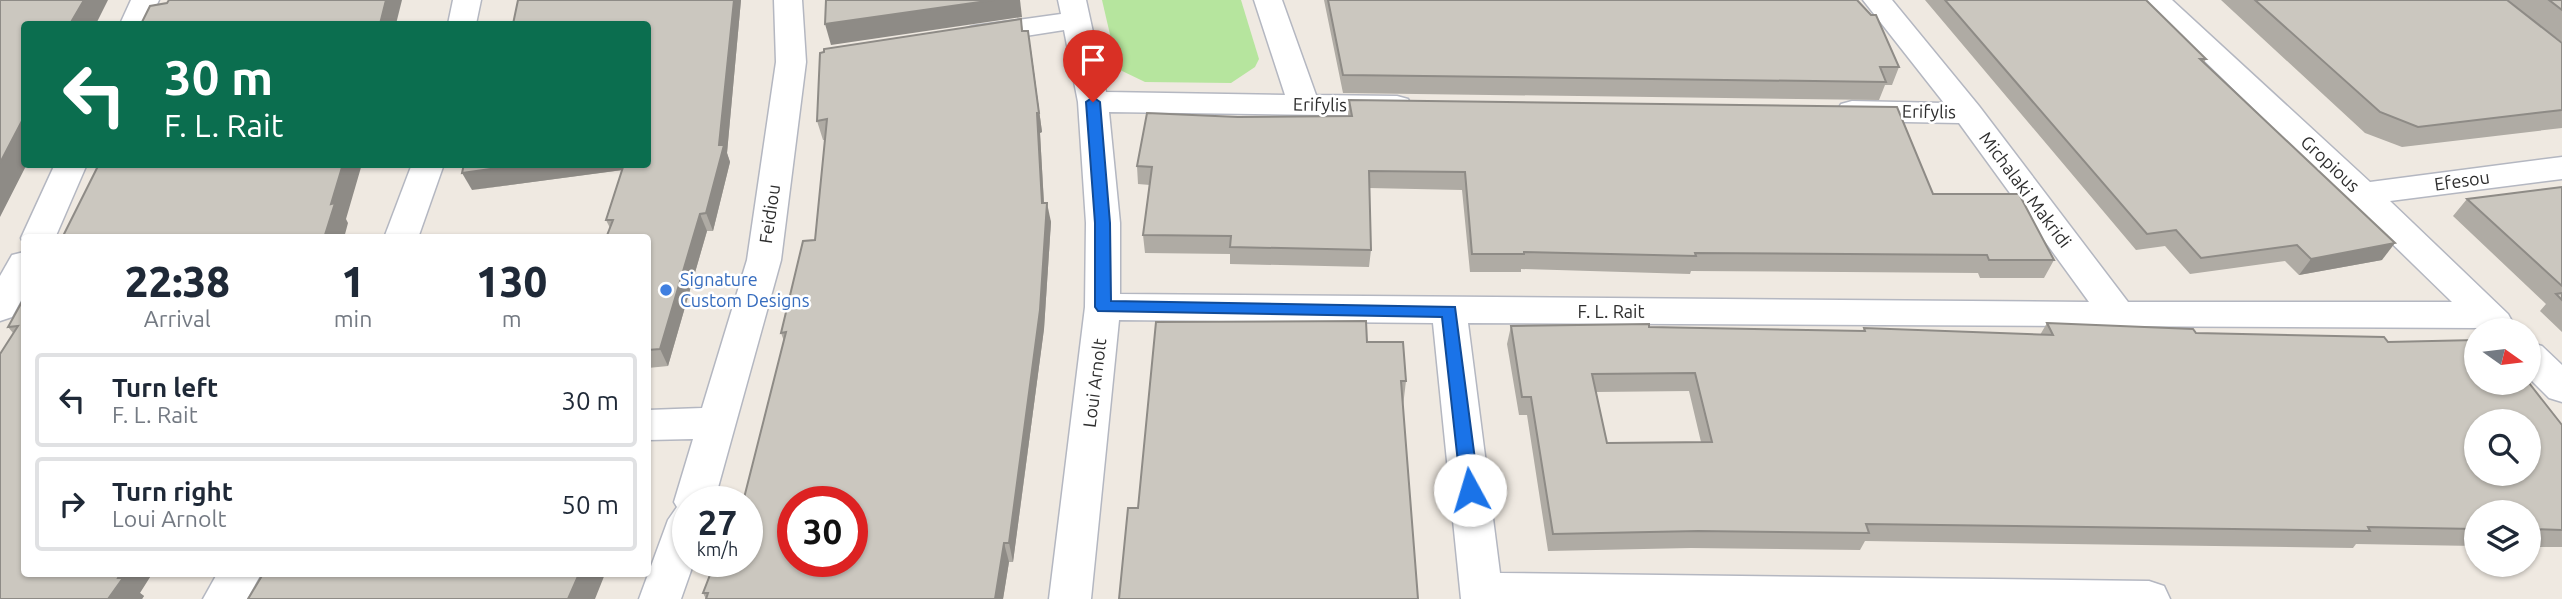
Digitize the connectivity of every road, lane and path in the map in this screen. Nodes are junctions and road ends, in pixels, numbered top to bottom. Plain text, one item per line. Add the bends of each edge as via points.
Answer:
1 (145, 0) edge
2 (467, 0) edge
3 (788, 0) edge
4 (1268, 0) edge
5 (1877, 0) edge
6 (2156, 0) edge
7 (1073, 10) edge
8 (135, 21) edge
9 (463, 21) edge
10 (945, 39) edge
11 (1093, 102) junction
12 (1304, 105) junction
13 (1429, 106) edge
14 (1828, 111) edge
15 (1968, 113) junction
16 (69, 168) edge
17 (427, 168) edge
18 (2562, 168) edge
19 (2363, 194) junction
20 (40, 234) edge
21 (402, 234) edge
22 (21, 269) edge
23 (0, 307) edge
24 (1103, 307) junction
25 (1449, 311) junction
26 (2118, 315) junction
27 (2489, 318) edge
28 (2464, 322) edge
29 (2541, 368) edge
30 (2562, 388) edge
31 (719, 423) junction
32 (651, 425) edge
33 (699, 486) edge
34 (672, 565) edge
35 (238, 577) edge
36 (1482, 595) edge
37 (224, 599) edge
38 (660, 599) edge
39 (1069, 599) edge
40 (2148, 599) edge

1 - 8 street
2 - 9 street
3 - 31 street, Feidiou via 801,61 764,260
4 - 12 street
5 - 15 street, Michalaki Makridi
6 - 19 street, Gropious
7 - 10 street
7 - 11 street, Loui Arnolt
11 - 12 street, Erifylis
11 - 24 street, Loui Arnolt
12 - 13 street, Erifylis
14 - 15 street, Erifylis
15 - 26 street, Michalaki Makridi
16 - 20 street
17 - 21 street
18 - 19 street, Efesou
19 - 27 street, Gropious
22 - 23 street
24 - 25 street, F. L. Rait
24 - 39 street, Loui Arnolt
25 - 26 street, F. L. Rait
25 - 36 street
26 - 28 street, F. L. Rait
29 - 30 street
31 - 32 street
31 - 33 street, Feidiou
34 - 38 street
35 - 37 street
36 - 40 street

